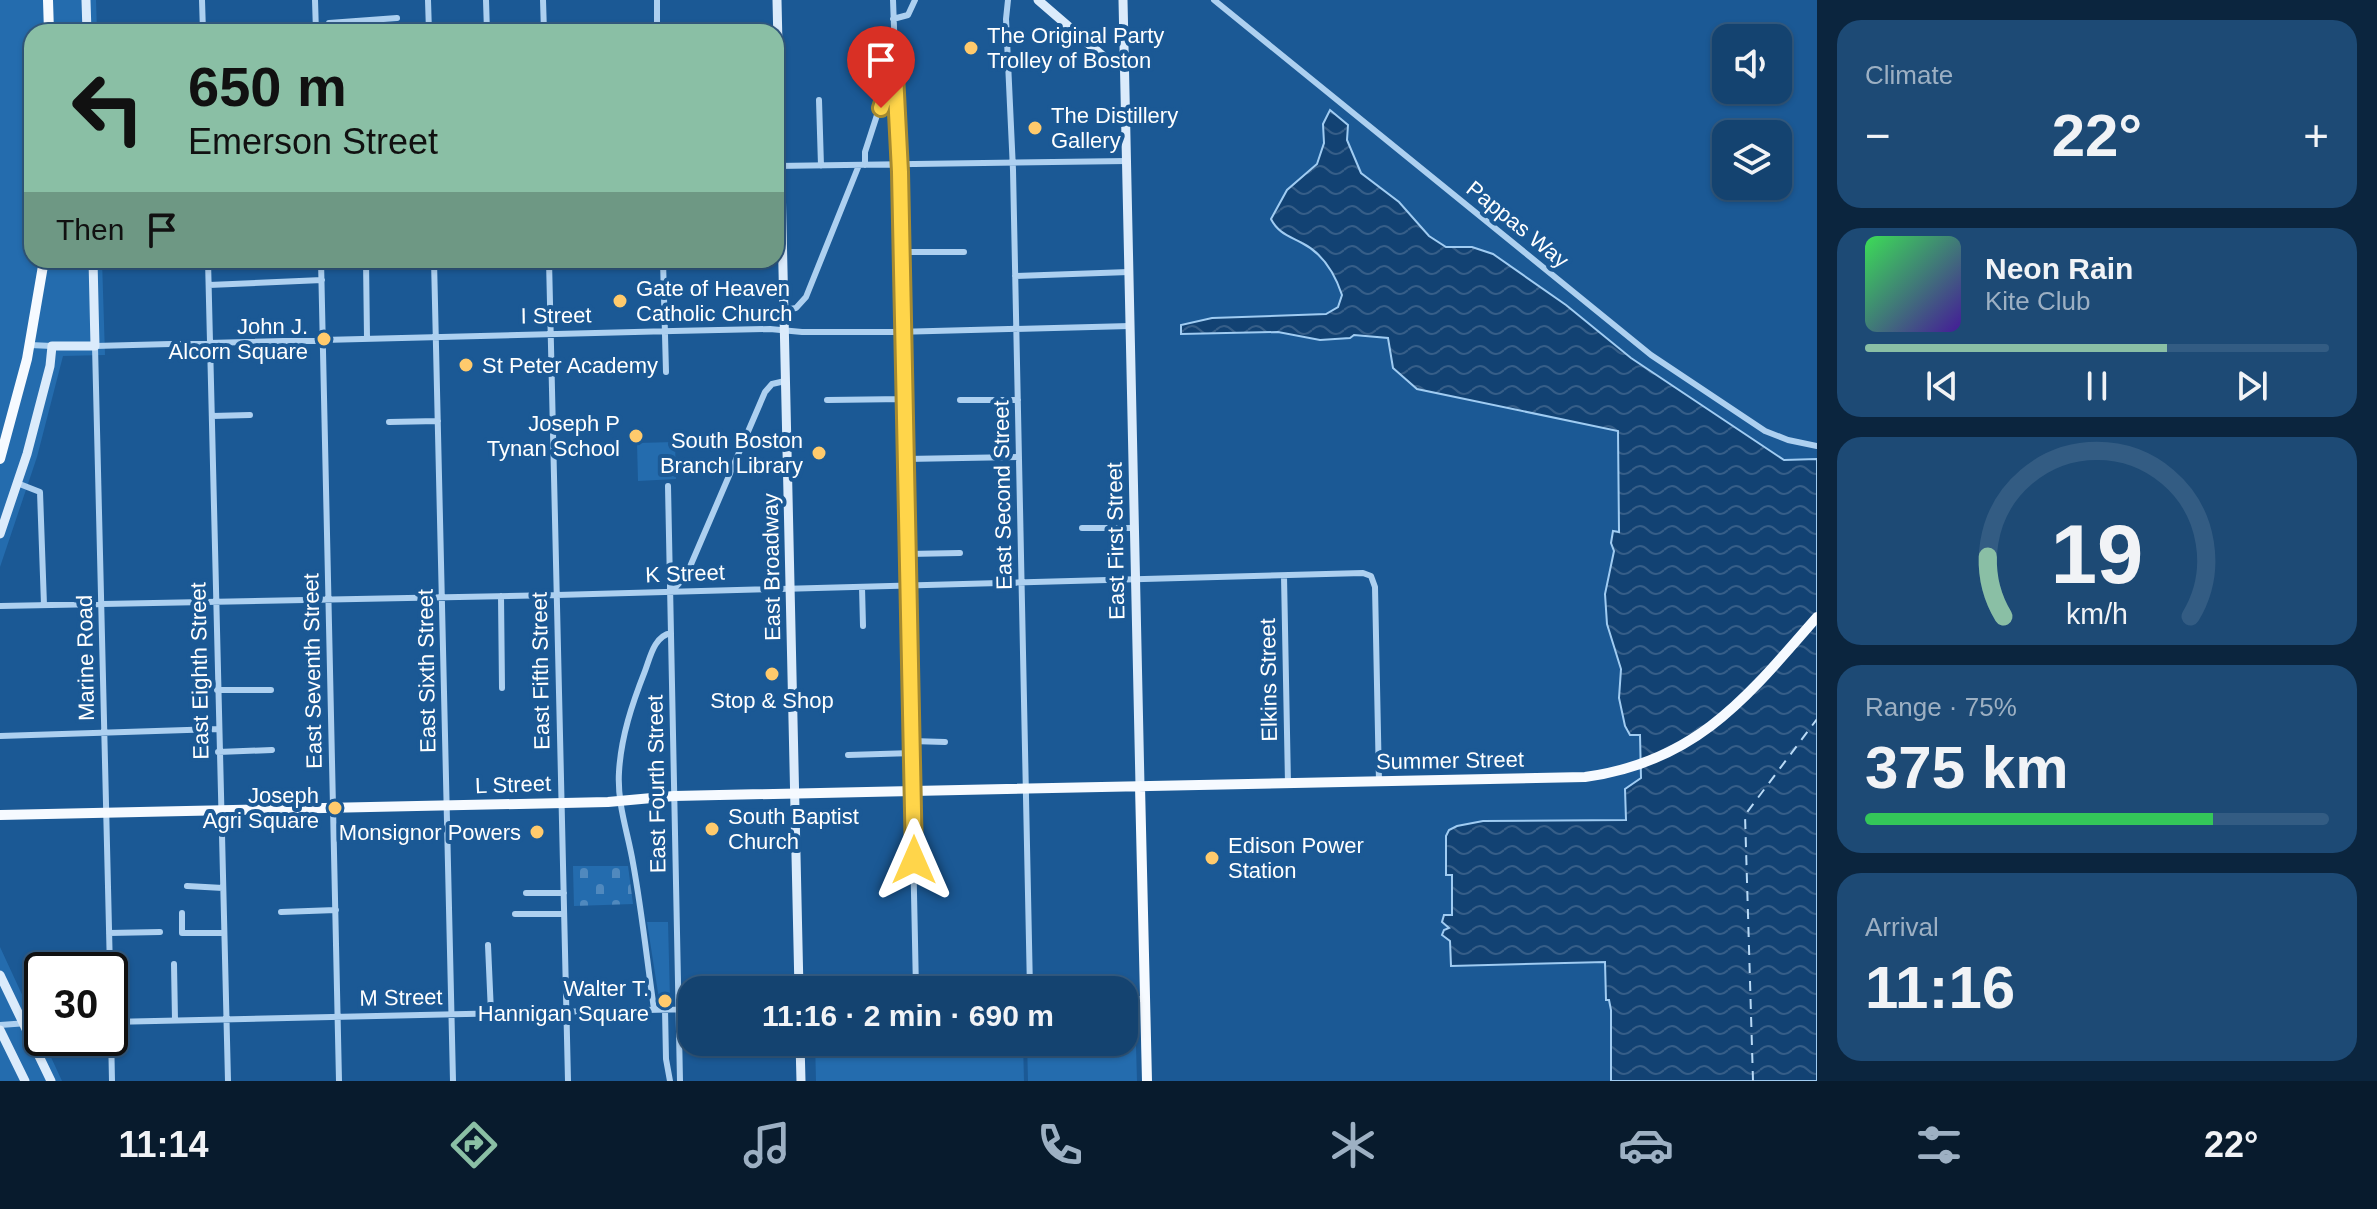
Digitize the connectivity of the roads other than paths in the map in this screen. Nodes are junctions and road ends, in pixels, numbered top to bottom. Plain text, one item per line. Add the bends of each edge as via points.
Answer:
1 (48, 0) edge
2 (86, 0) edge
3 (202, 0) edge
4 (315, 0) edge
5 (428, 0) edge
6 (486, 0) edge
7 (543, 0) edge
8 (657, 0) edge
9 (777, 0) edge
10 (893, 0) edge
11 (915, 0) edge
12 (1008, 0) edge
13 (1038, 0) edge
14 (1123, 0) edge
15 (1214, 0) edge
16 (397, 18) dead end
17 (893, 19) junction
18 (372, 20) junction
19 (329, 23) dead end
20 (49, 24) edge
21 (87, 24) edge
22 (203, 24) edge
23 (316, 24) edge
24 (372, 24) edge
25 (429, 24) edge
26 (487, 24) edge
27 (544, 24) edge
28 (657, 24) edge
29 (777, 24) edge
30 (894, 54) junction
31 (1125, 68) junction
32 (819, 100) dead end
33 (1127, 161) junction
34 (1013, 162) junction
35 (899, 164) junction
36 (862, 165) junction
37 (784, 166) edge
38 (821, 166) junction
39 (901, 252) junction
40 (964, 252) dead end
41 (43, 268) edge
42 (93, 268) edge
43 (208, 268) edge
44 (321, 268) edge
45 (366, 268) edge
46 (434, 268) edge
47 (549, 268) edge
48 (663, 268) edge
49 (782, 268) edge
50 (1129, 272) junction
51 (1015, 276) junction
52 (322, 280) junction
53 (209, 285) junction
54 (784, 310) junction
55 (1130, 326) junction
56 (1016, 329) junction
57 (665, 331) junction
58 (784, 331) junction
59 (903, 332) junction
60 (551, 334) junction
61 (436, 336) junction
62 (367, 338) junction
63 (323, 340) junction
64 (210, 343) junction
65 (30, 345) junction
66 (52, 346) junction
67 (95, 346) junction
68 (666, 372) dead end
69 (785, 381) junction
70 (905, 399) junction
71 (827, 400) dead end
72 (960, 400) dead end
73 (1018, 400) junction
74 (250, 415) dead end
75 (212, 416) junction
76 (438, 421) junction
77 (389, 422) dead end
78 (1817, 446) edge
79 (1019, 457) junction
80 (0, 459) edge
81 (906, 459) junction
82 (17, 483) junction
83 (668, 486) dead end
84 (1082, 528) dead end
85 (1134, 528) junction
86 (0, 534) edge
87 (960, 553) dead end
88 (908, 554) junction
89 (1284, 576) junction
90 (1135, 580) junction
91 (1022, 583) junction
92 (909, 585) junction
93 (862, 587) junction
94 (790, 588) junction
95 (671, 592) junction
96 (557, 595) junction
97 (501, 596) junction
98 (442, 597) junction
99 (329, 599) junction
100 (216, 602) junction
101 (44, 605) junction
102 (103, 605) junction
103 (0, 606) edge
104 (1817, 617) edge
105 (863, 626) dead end
106 (671, 633) junction
107 (502, 688) dead end
108 (217, 690) junction
109 (271, 690) dead end
110 (218, 729) junction
111 (104, 732) junction
112 (0, 736) edge
113 (912, 741) junction
114 (945, 742) dead end
115 (272, 750) dead end
116 (218, 752) junction
117 (913, 753) junction
118 (848, 755) dead end
119 (1379, 782) junction
120 (1288, 784) junction
121 (1140, 786) junction
122 (1026, 790) junction
123 (914, 792) junction
124 (795, 794) junction
125 (674, 796) junction
126 (620, 801) junction
127 (561, 803) junction
128 (447, 806) junction
129 (333, 808) junction
130 (222, 811) junction
131 (106, 813) junction
132 (0, 815) edge
133 (187, 886) dead end
134 (223, 888) junction
135 (526, 893) dead end
136 (564, 893) junction
137 (336, 910) junction
138 (281, 912) dead end
139 (182, 913) dead end
140 (515, 914) dead end
141 (564, 914) junction
142 (160, 932) dead end
143 (109, 933) junction
144 (224, 933) junction
145 (488, 945) dead end
146 (110, 952) edge
147 (174, 964) dead end
148 (0, 975) edge
149 (678, 976) edge
150 (799, 976) edge
151 (916, 976) edge
152 (1030, 976) edge
153 (1138, 999) edge
154 (1145, 999) junction
155 (654, 1009) junction
156 (665, 1009) junction
157 (678, 1009) edge
158 (566, 1012) junction
159 (491, 1013) junction
160 (452, 1015) junction
161 (338, 1016) junction
162 (226, 1019) junction
163 (175, 1020) junction
164 (128, 1021) edge
165 (21, 1023) junction
166 (24, 1023) edge
167 (0, 1027) edge
168 (111, 1056) edge
169 (680, 1056) edge
170 (800, 1056) edge
171 (25, 1081) edge
172 (51, 1081) edge
173 (112, 1081) edge
174 (228, 1081) edge
175 (339, 1081) edge
176 (453, 1081) edge
177 (568, 1081) edge
178 (670, 1081) edge
179 (680, 1081) edge
180 (801, 1081) edge
181 (1147, 1081) edge

1 - 20 main road
2 - 21 main road
3 - 22 street
4 - 23 street
5 - 25 street
6 - 26 street
7 - 27 street
8 - 28 street
9 - 29 main road, East Broadway
10 - 17 street
11 - 17 street via 908,15
12 - 34 street, East Second Street
13 - 31 main road via 1112,64
14 - 31 main road, East First Street
15 - 78 street, Pappas Way via 1651,355 1765,431
16 - 18 street
17 - 30 street
18 - 19 street
18 - 24 street
30 - 35 street
30 - 36 street
31 - 33 main road, East First Street
32 - 38 street
33 - 34 street
33 - 50 main road, East First Street
34 - 35 street
34 - 51 street, East Second Street
35 - 36 street
35 - 39 street
36 - 38 street
36 - 54 street via 806,297 796,308
37 - 38 street
39 - 40 street
39 - 59 street
41 - 65 main road
42 - 67 main road
43 - 53 street, East Eighth Street
44 - 52 street, East Seventh Street
45 - 62 street
46 - 61 street, East Sixth Street
47 - 60 street, East Fifth Street
48 - 57 street
49 - 54 main road, East Broadway
50 - 51 street
50 - 55 main road, East First Street
51 - 56 street, East Second Street
52 - 53 street
52 - 63 street, East Seventh Street
53 - 64 street, East Eighth Street
54 - 58 main road, East Broadway
55 - 56 street, I Street
55 - 85 main road, East First Street
56 - 59 street, I Street
56 - 73 street, East Second Street
57 - 58 street, I Street
57 - 60 street, I Street
57 - 68 street
58 - 59 street, I Street
58 - 69 main road, East Broadway
59 - 70 street
60 - 61 street, I Street
60 - 96 street, East Fifth Street
61 - 62 street, I Street
61 - 76 street, East Sixth Street
62 - 63 street, I Street
63 - 64 street, I Street
63 - 99 street, East Seventh Street
64 - 67 street, I Street
64 - 75 street, East Eighth Street
65 - 66 street, I Street
65 - 80 main road
66 - 67 main road, I Street
66 - 82 main road
67 - 102 street, Marine Road
69 - 94 main road, East Broadway
69 - 95 street via 765,392 685,577
70 - 71 street
70 - 81 street
72 - 73 street
73 - 79 street, East Second Street
74 - 75 street
75 - 100 street, East Eighth Street
76 - 77 street
76 - 98 street, East Sixth Street
79 - 81 street
79 - 91 street, East Second Street
81 - 88 street
82 - 86 main road
82 - 101 street via 40,492
83 - 95 street, East Fourth Street
84 - 85 street
85 - 90 main road, East First Street
87 - 88 street
88 - 92 street
89 - 90 street, K Street
89 - 119 street, K Street via 1371,576
89 - 120 street, Elkins Street
90 - 91 street, K Street
90 - 121 main road, East First Street
91 - 92 street, K Street
91 - 122 street, East Second Street
92 - 93 street, K Street
92 - 113 street
93 - 94 street, K Street
93 - 105 street
94 - 95 street, K Street
94 - 124 main road, East Broadway
95 - 96 street, K Street
95 - 106 street, East Fourth Street
96 - 97 street, K Street
96 - 127 street, East Fifth Street
97 - 98 street, K Street
97 - 107 street
98 - 99 street, K Street
98 - 128 street, East Sixth Street
99 - 100 street, K Street
99 - 129 street, East Seventh Street
100 - 102 street, K Street
100 - 108 street, East Eighth Street
101 - 102 street, K Street
101 - 103 street, K Street
102 - 111 street, Marine Road
104 - 119 main road, Summer Street via 1726,715 1689,742 1636,765 1581,777
106 - 125 street, East Fourth Street
106 - 126 street via 657,642 629,717 620,762
108 - 109 street
108 - 110 street, East Eighth Street
110 - 111 street
110 - 116 street, East Eighth Street
111 - 112 street
111 - 131 street, Marine Road
113 - 114 street
113 - 117 street
115 - 116 street
116 - 130 street, East Eighth Street
117 - 118 street
117 - 123 street
119 - 120 main road, Summer Street
120 - 121 main road, Summer Street
121 - 122 main road, Summer Street
121 - 154 main road, East First Street
122 - 123 main road, L Street
122 - 152 street, East Second Street
123 - 124 main road, L Street
123 - 151 street
124 - 125 main road, L Street
124 - 150 main road, East Broadway
125 - 126 main road, L Street
125 - 149 street, East Fourth Street
126 - 127 main road, L Street
126 - 155 street
127 - 128 main road, L Street
127 - 136 street, East Fifth Street
128 - 129 main road, L Street
128 - 160 street, East Sixth Street
129 - 130 main road, L Street
129 - 137 street, East Seventh Street
130 - 131 main road, L Street
130 - 134 street, East Eighth Street
131 - 132 main road, L Street
131 - 143 street, Marine Road
133 - 134 street
134 - 144 street, East Eighth Street
135 - 136 street
136 - 141 street, East Fifth Street
137 - 138 street
137 - 161 street, East Seventh Street
139 - 144 street via 182,933
140 - 141 street
141 - 158 street, East Fifth Street
142 - 143 street
143 - 146 street, Marine Road
144 - 162 street, East Eighth Street
145 - 159 street
147 - 163 street
148 - 165 main road
153 - 154 street
154 - 181 main road, East First Street
155 - 156 street, M Street
155 - 158 street, M Street
156 - 157 street, M Street
156 - 178 street
158 - 159 street, M Street
158 - 177 street, East Fifth Street
159 - 160 street, M Street
160 - 161 street, M Street
160 - 176 street, East Sixth Street
161 - 162 street, M Street
161 - 175 street, East Seventh Street
162 - 163 street, M Street
162 - 174 street, East Eighth Street
163 - 164 street, M Street
165 - 166 street
165 - 167 street
165 - 172 main road
167 - 171 main road
168 - 173 street
169 - 179 street, East Fourth Street
170 - 180 main road

